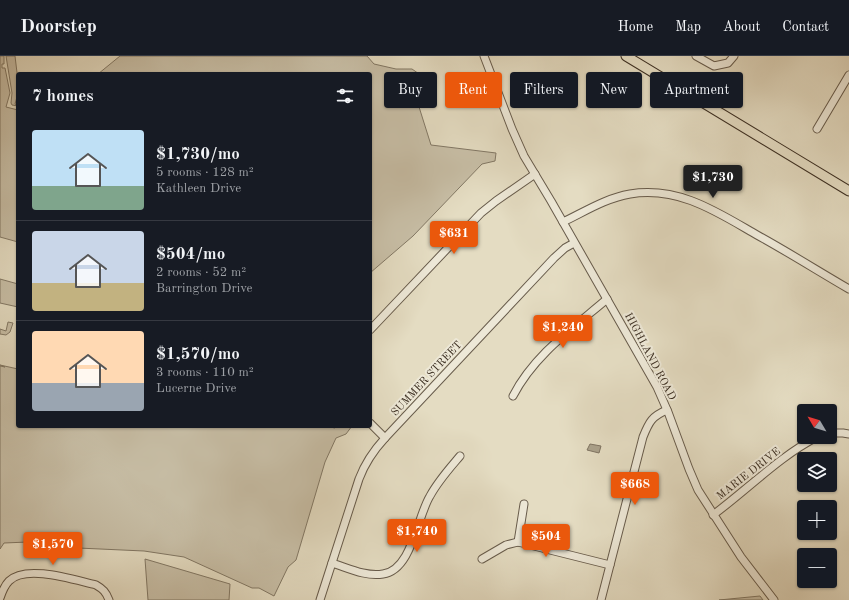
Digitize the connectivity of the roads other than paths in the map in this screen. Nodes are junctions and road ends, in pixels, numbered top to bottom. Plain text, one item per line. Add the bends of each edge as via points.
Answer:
1 (484, 56) edge
2 (626, 56) edge
3 (696, 56) edge
4 (734, 56) edge
5 (849, 75) edge
6 (817, 129) dead end
7 (535, 174) junction
8 (849, 191) edge
9 (563, 222) junction
10 (574, 243) junction
11 (849, 289) edge
12 (608, 299) junction
13 (372, 328) edge
14 (513, 396) dead end
15 (667, 410) junction
16 (372, 425) edge
17 (837, 433) edge
18 (849, 434) edge
19 (385, 438) junction
20 (805, 444) edge
21 (460, 456) dead end
22 (524, 504) dead end
23 (713, 515) junction
24 (518, 542) junction
25 (482, 559) dead end
26 (332, 563) junction
27 (610, 565) junction
28 (0, 598) edge
29 (109, 600) edge
30 (320, 600) edge
31 (601, 600) edge
32 (774, 600) edge

1 - 7 street, HIGHLAND ROAD via 513,133
2 - 8 main road
3 - 4 street via 714,66 728,63
5 - 6 street
7 - 9 street, HIGHLAND ROAD
7 - 13 street via 481,212
9 - 10 street, HIGHLAND ROAD
9 - 11 street via 628,194 648,192 674,195 706,206
10 - 12 street, HIGHLAND ROAD
10 - 19 street, SUMMER STREET via 554,258
12 - 14 street via 541,357
12 - 15 street, HIGHLAND ROAD
15 - 23 street, HIGHLAND ROAD via 693,480
15 - 27 street via 653,417 643,437
16 - 19 street
17 - 18 street
19 - 26 street, SUMMER STREET via 363,470
20 - 23 street, MARIE DRIVE
21 - 26 street via 430,495 409,549 396,569 383,574 372,574
22 - 24 street
23 - 32 street, HIGHLAND ROAD
24 - 25 street via 506,545
24 - 27 street
26 - 30 street, SUMMER STREET
27 - 31 street
28 - 29 street via 9,580 34,573 96,585 103,589

